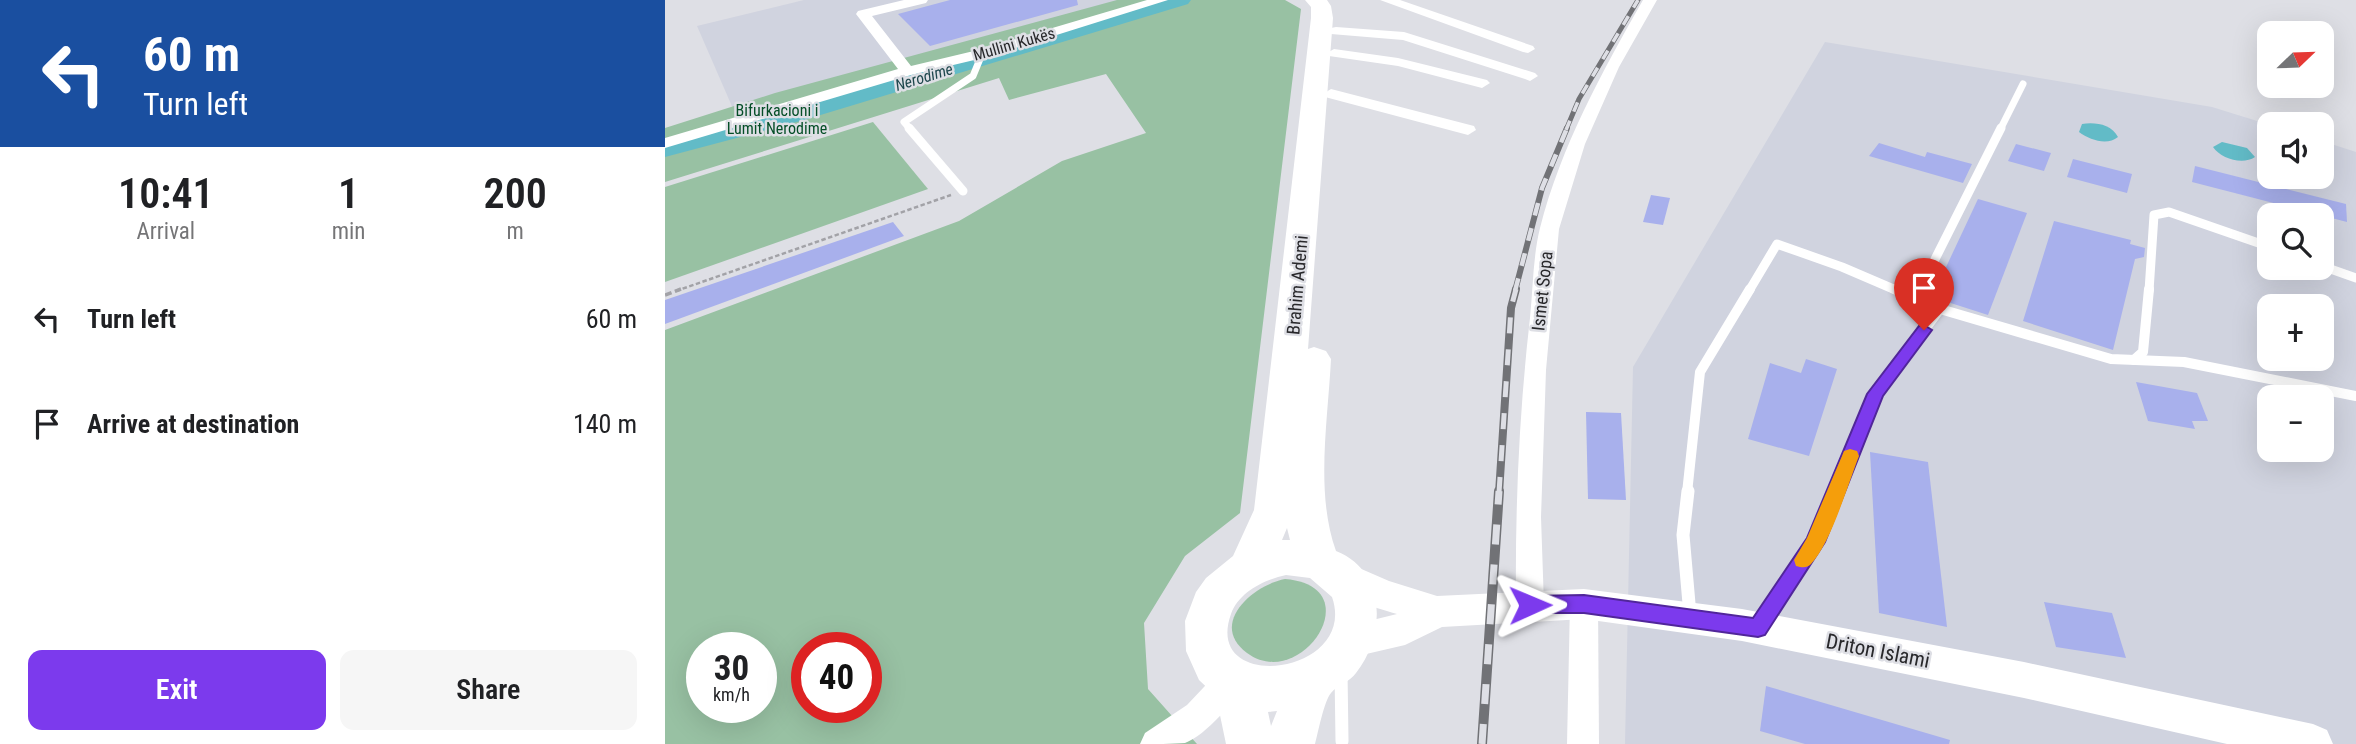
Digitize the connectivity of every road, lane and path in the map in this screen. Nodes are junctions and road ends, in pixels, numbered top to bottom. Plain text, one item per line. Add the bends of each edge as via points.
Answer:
1 (921, 0) edge
2 (1110, 0) edge
3 (1161, 0) edge
4 (1315, 0) edge
5 (1341, 0) edge
6 (1387, 0) edge
7 (1650, 0) edge
8 (1123, 11) junction
9 (1335, 42) junction
10 (1528, 49) dead end
11 (981, 58) junction
12 (907, 71) junction
13 (1530, 76) dead end
14 (1482, 83) dead end
15 (2023, 84) dead end
16 (1331, 94) junction
17 (1468, 130) dead end
18 (665, 143) edge
19 (963, 191) joint
20 (2257, 242) edge
21 (2334, 270) edge
22 (2356, 278) edge
23 (665, 295) edge
24 (1916, 297) junction
25 (1940, 309) junction
26 (2134, 360) junction
27 (2356, 396) edge
28 (1250, 567) junction
29 (1331, 568) junction
30 (1584, 604) junction
31 (1530, 605) junction
32 (1437, 612) junction
33 (1691, 618) junction
34 (1758, 628) junction
35 (1334, 659) junction
36 (1234, 682) junction
37 (1342, 741) dead end
38 (1156, 744) edge
39 (1251, 744) edge
40 (1290, 744) edge
41 (1583, 744) edge
42 (2312, 744) edge

1 - 12 street via 863,14
2 - 8 street
3 - 8 street, Mullini Kukës
4 - 28 main road, Brahim Ademi via 1322,18 1280,469 1274,510
5 - 9 main road, Brahim Ademi
6 - 10 street
7 - 31 street, Ismet Sopa via 1612,67 1577,144 1549,229 1535,370 1528,517
8 - 11 street, Mullini Kukës
9 - 13 street via 1404,36
9 - 14 street
9 - 16 main road, Brahim Ademi
11 - 12 street, Mullini Kukës
11 - 19 lane via 973,76 904,122
12 - 18 street, Mullini Kukës
15 - 24 lane
16 - 17 street
16 - 29 main road, Brahim Ademi via 1304,503 1308,531
19 - 23 path
20 - 26 lane via 2169,212 2154,215 2143,352
21 - 22 lane
24 - 25 lane
24 - 33 lane via 1777,244 1700,372 1683,535
25 - 26 lane via 2111,359
25 - 34 lane via 1876,394 1815,542
26 - 27 lane via 2184,362
28 - 29 main road, Brahim Ademi via 1286,557
28 - 36 main road, Brahim Ademi via 1220,592 1205,626 1211,660
29 - 32 street, Driton Islami via 1381,594
29 - 35 main road, Brahim Ademi via 1352,589 1356,603 1356,618
30 - 31 street, Driton Islami
30 - 33 street, Driton Islami
30 - 41 street
31 - 32 street, Driton Islami
32 - 35 street, Driton Islami
33 - 34 street, Driton Islami
34 - 42 street, Driton Islami via 2024,680
35 - 36 main road via 1292,686 1254,689
35 - 37 lane
35 - 40 main road, Brahim Ademi
36 - 38 street via 1198,716
36 - 39 main road, Brahim Ademi

